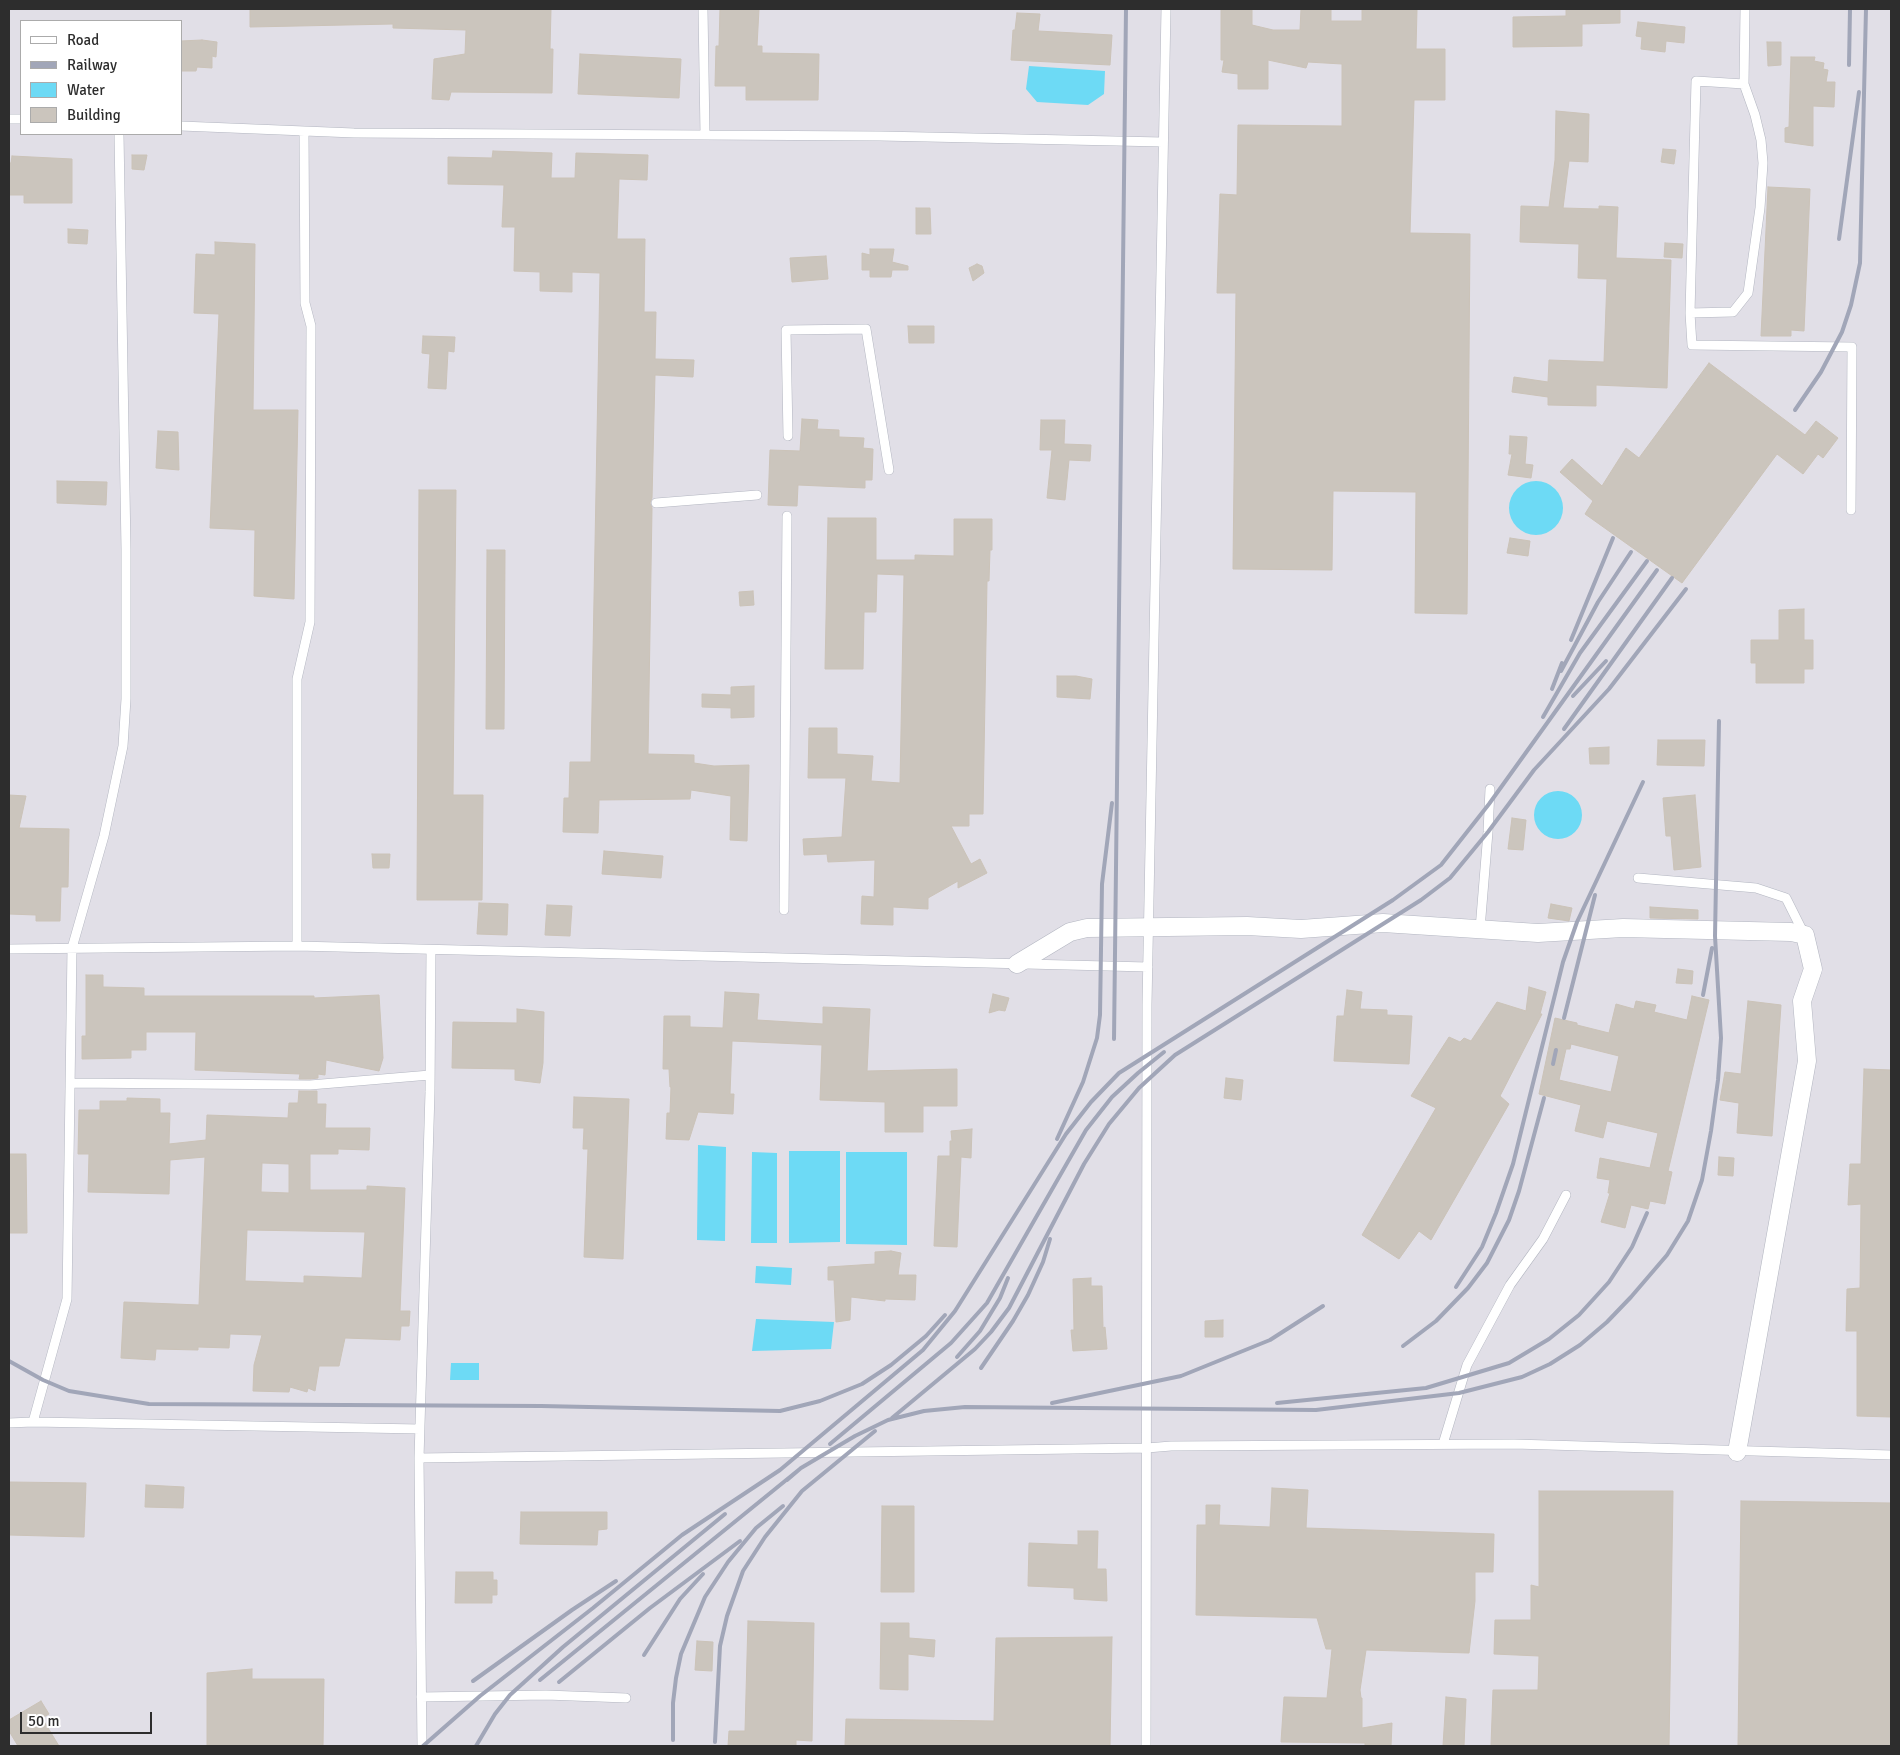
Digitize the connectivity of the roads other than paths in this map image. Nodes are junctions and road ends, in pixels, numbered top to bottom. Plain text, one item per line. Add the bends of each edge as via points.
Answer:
1 (703, 9) edge
2 (1166, 9) edge
3 (1744, 9) edge
4 (1744, 84) junction
5 (182, 126) edge
6 (304, 131) junction
7 (119, 135) edge
8 (706, 135) junction
9 (1163, 142) junction
10 (1690, 313) junction
11 (788, 436) dead end
12 (890, 470) dead end
13 (757, 495) dead end
14 (656, 503) dead end
15 (1851, 510) dead end
16 (787, 516) dead end
17 (1490, 789) dead end
18 (1638, 878) dead end
19 (784, 910) dead end
20 (1148, 928) junction
21 (1480, 929) junction
22 (1805, 935) junction
23 (297, 946) junction
24 (72, 948) junction
25 (9, 949) edge
26 (431, 950) junction
27 (1017, 964) junction
28 (1148, 967) junction
29 (430, 1075) junction
30 (70, 1083) junction
31 (1566, 1195) dead end
32 (33, 1422) junction
33 (9, 1423) edge
34 (420, 1429) junction
35 (1443, 1444) junction
36 (1147, 1448) junction
37 (1737, 1452) junction
38 (1891, 1455) edge
39 (419, 1458) junction
40 (421, 1697) junction
41 (626, 1698) dead end
42 (422, 1746) edge
43 (1146, 1746) edge

1 - 8 lane
2 - 9 lane
3 - 4 lane
4 - 10 lane via 1696,82
4 - 10 lane via 1759,131 1763,163 1748,293 1733,312
5 - 6 lane
6 - 8 lane
6 - 23 lane via 304,303 311,326 310,622 296,679
7 - 24 lane via 126,699 123,746 111,807
8 - 9 lane
9 - 20 lane
10 - 15 lane via 1692,345 1852,347
11 - 12 lane via 786,330 866,328
13 - 14 lane
16 - 19 lane
17 - 21 lane
18 - 22 lane via 1756,888 1786,898
20 - 21 street via 1247,926 1301,929 1383,923
20 - 27 street via 1087,928 1070,932
20 - 28 lane
21 - 22 street via 1538,933 1623,928
22 - 37 street via 1813,969 1802,1001 1808,1060
23 - 24 lane
23 - 26 lane
24 - 25 lane
24 - 30 lane
26 - 27 lane
26 - 29 lane
27 - 28 lane
28 - 36 lane
29 - 30 lane via 310,1085
29 - 34 lane
30 - 32 lane via 67,1298
31 - 35 lane via 1543,1239 1510,1285 1467,1365
32 - 33 lane
32 - 34 lane
34 - 39 lane
35 - 36 lane
35 - 37 lane
36 - 39 lane
36 - 43 lane
37 - 38 lane
39 - 40 lane
40 - 41 lane via 546,1695
40 - 42 lane

